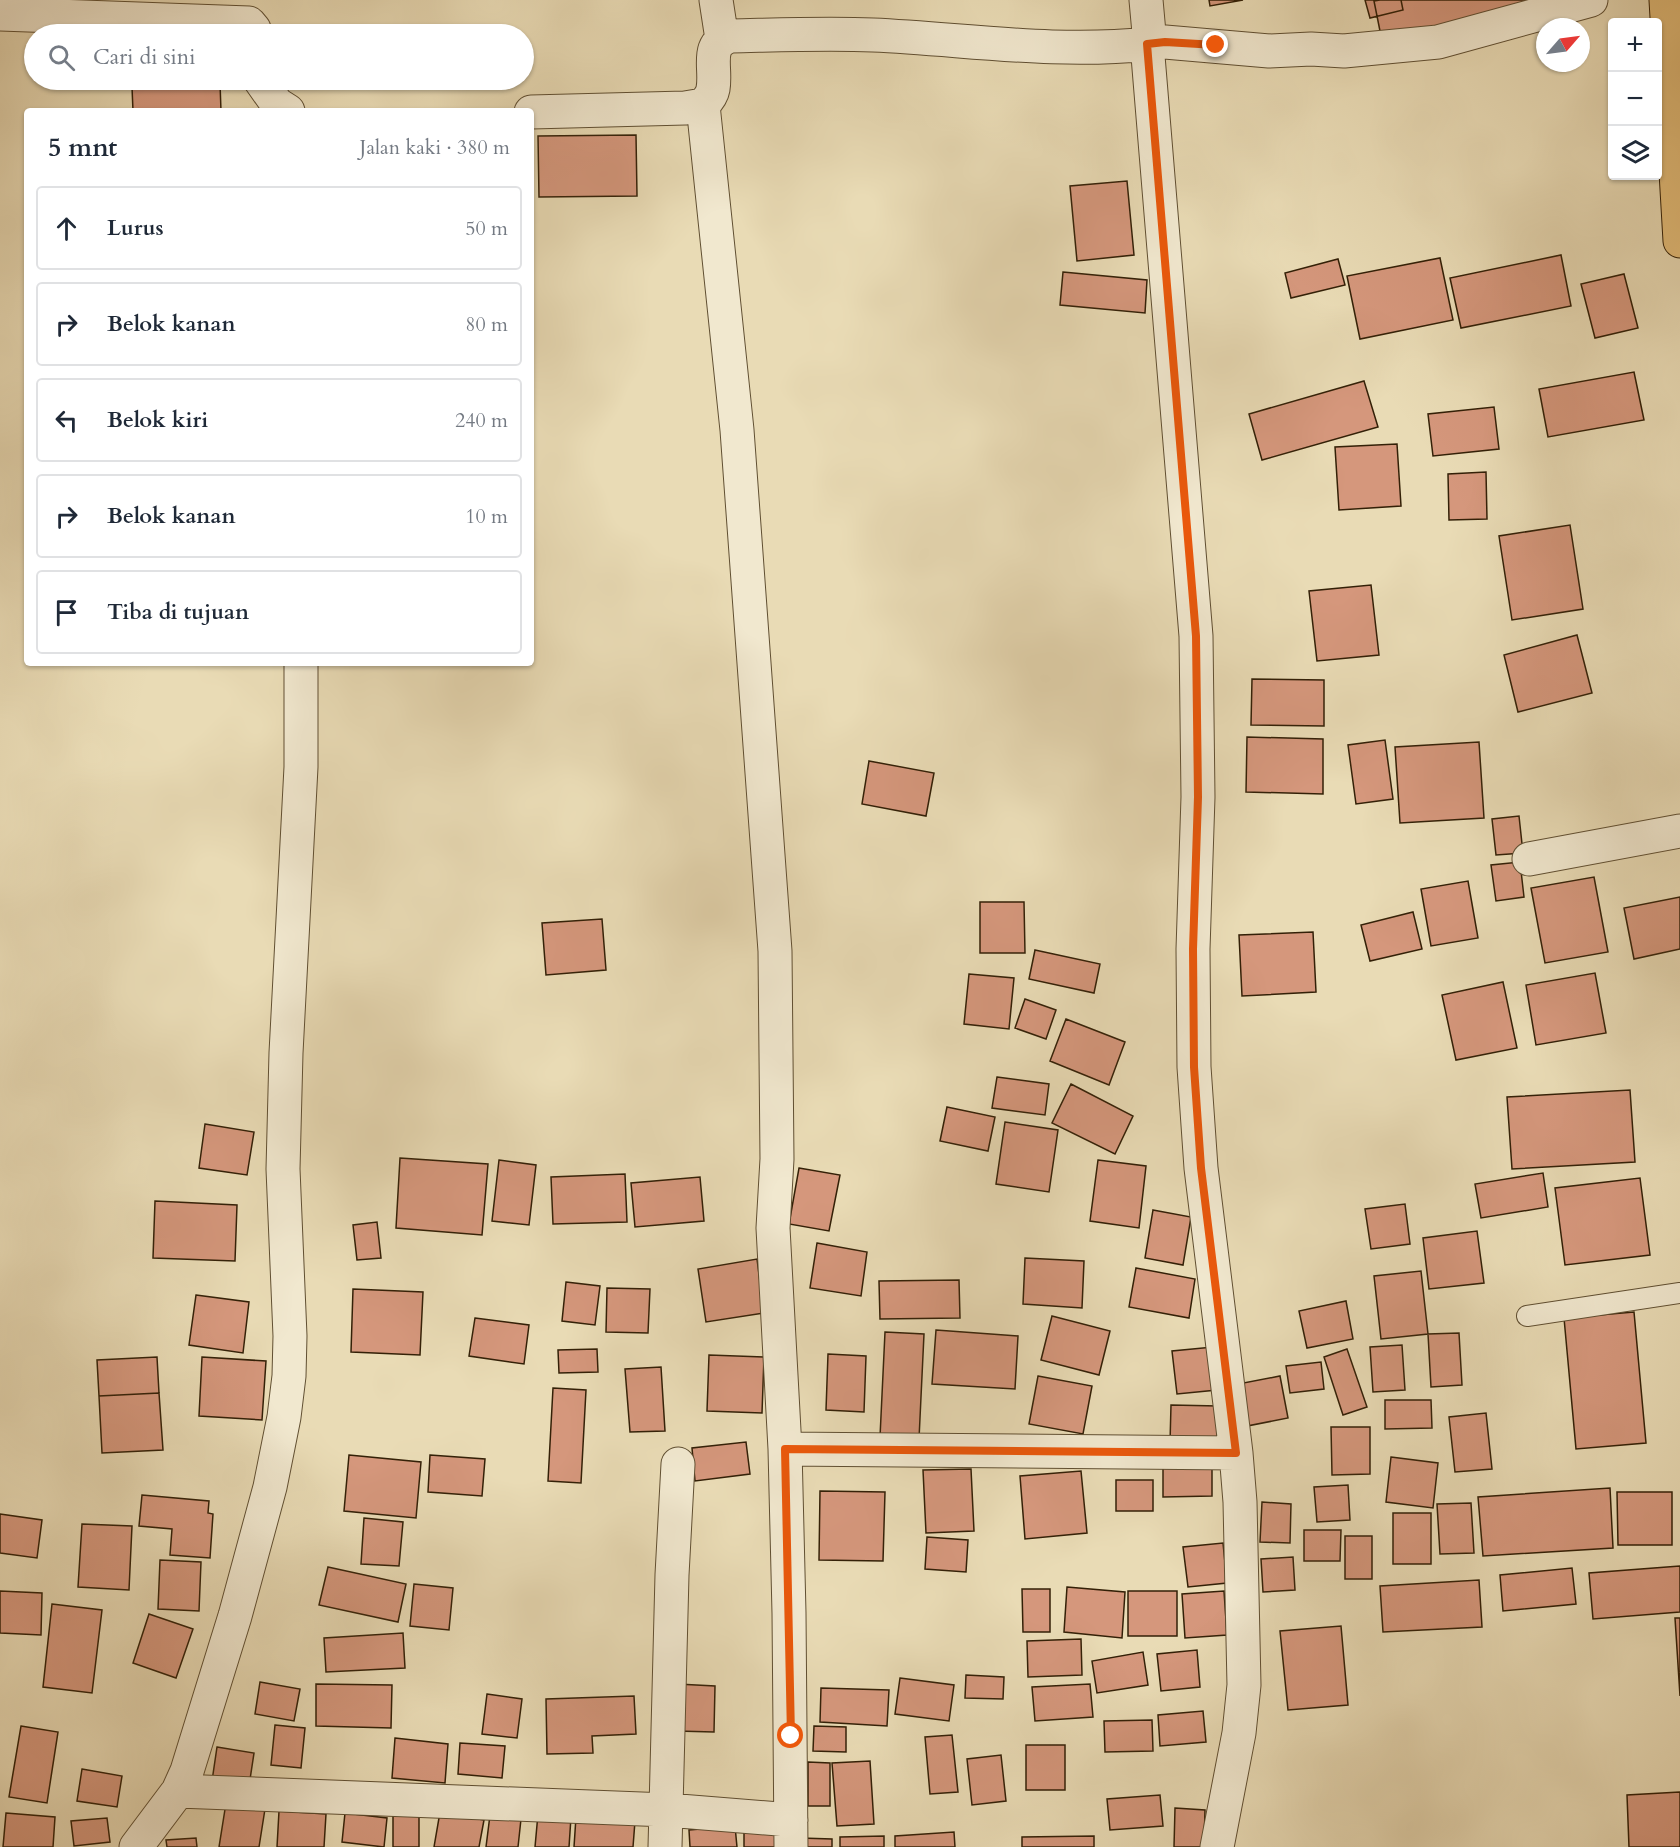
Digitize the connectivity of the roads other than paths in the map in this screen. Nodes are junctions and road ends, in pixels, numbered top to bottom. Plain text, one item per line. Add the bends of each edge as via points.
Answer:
1 (716, 0) edge
2 (1146, 0) edge
3 (1591, 0) edge
4 (1665, 0) edge
5 (0, 14) edge
6 (252, 19) edge
7 (1674, 38) edge
8 (722, 39) junction
9 (1147, 44) junction
10 (256, 90) edge
11 (267, 90) edge
12 (704, 105) junction
13 (258, 108) edge
14 (283, 108) edge
15 (534, 112) edge
16 (1680, 241) edge
17 (301, 666) edge
18 (1680, 831) edge
19 (1529, 859) dead end
20 (1680, 1293) edge
21 (1527, 1316) dead end
22 (785, 1449) junction
23 (1236, 1453) junction
24 (678, 1464) dead end
25 (178, 1791) junction
26 (667, 1810) junction
27 (791, 1834) edge
28 (136, 1847) edge
29 (665, 1847) edge
30 (1217, 1847) edge

1 - 8 street
2 - 9 street
3 - 9 street via 1438,42 1344,51
4 - 7 main road
5 - 6 street
7 - 16 main road
8 - 9 street via 872,34 1035,46
8 - 12 street via 714,51 713,90
9 - 23 street via 1196,636 1194,1067 1201,1168
10 - 13 street
11 - 14 street
12 - 15 street
12 - 22 street via 737,430 774,951 777,1159 773,1228
17 - 25 street via 301,766 283,1169 289,1376 268,1498 198,1740
18 - 19 street
20 - 21 lane
22 - 23 street
22 - 27 street
23 - 30 street via 1244,1685
24 - 26 street
25 - 26 street
25 - 28 street
26 - 27 street
26 - 29 street

